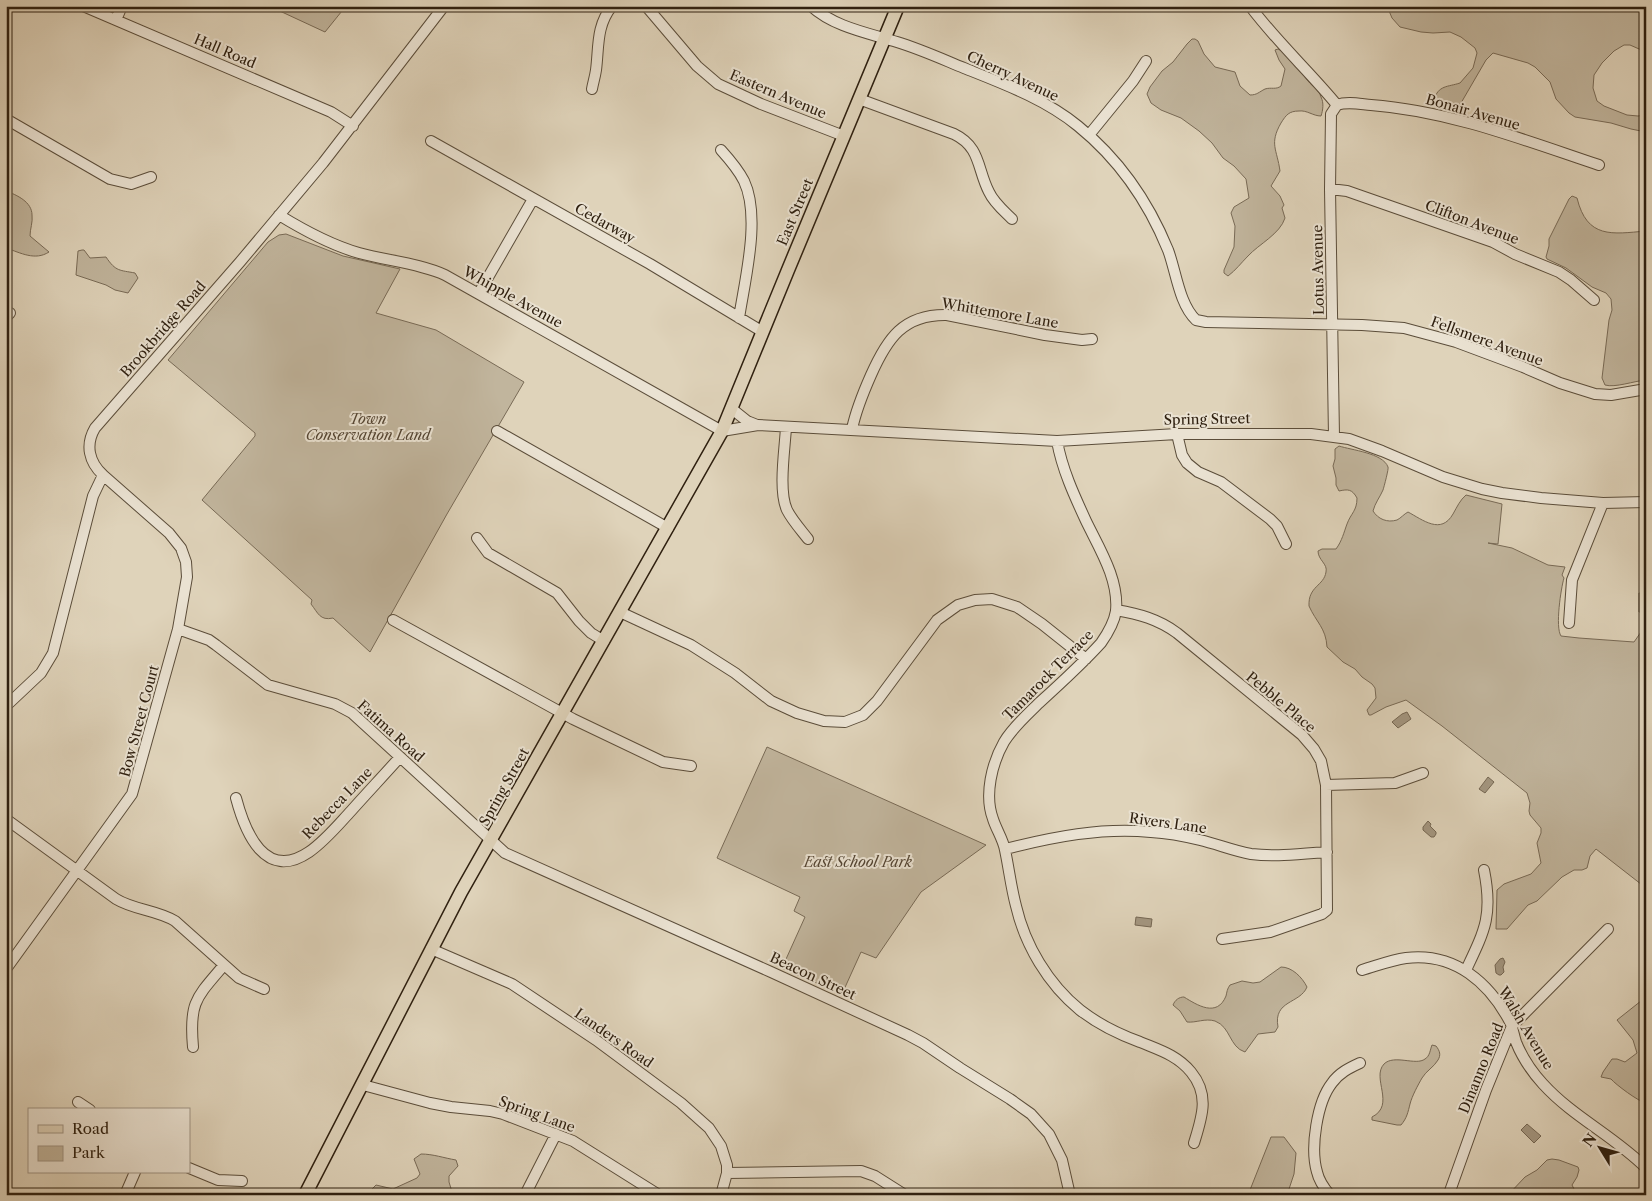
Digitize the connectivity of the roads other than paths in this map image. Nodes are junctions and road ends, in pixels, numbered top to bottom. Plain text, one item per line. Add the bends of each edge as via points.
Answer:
1 (84, 6) edge
2 (122, 6) edge
3 (444, 6) edge
4 (612, 6) edge
5 (646, 6) edge
6 (811, 6) edge
7 (898, 6) edge
8 (1250, 6) edge
9 (116, 20) junction
10 (884, 39) junction
11 (1146, 61) dead end
12 (592, 89) dead end
13 (859, 99) junction
14 (1337, 105) junction
15 (6, 119) edge
16 (353, 126) junction
17 (1089, 135) junction
18 (844, 136) junction
19 (431, 141) dead end
20 (721, 150) dead end
21 (1599, 165) dead end
22 (151, 177) dead end
23 (1330, 189) junction
24 (532, 199) junction
25 (279, 216) junction
26 (1012, 219) dead end
27 (480, 293) junction
28 (1594, 300) dead end
29 (739, 318) junction
30 (1197, 320) joint
31 (1332, 324) junction
32 (763, 332) junction
33 (1092, 339) dead end
34 (1646, 389) edge
35 (732, 409) junction
36 (758, 425) junction
37 (786, 427) junction
38 (852, 429) junction
39 (498, 430) dead end
40 (722, 431) junction
41 (1177, 434) junction
42 (1334, 436) junction
43 (1057, 441) junction
44 (104, 475) junction
45 (1646, 502) edge
46 (1603, 504) junction
47 (668, 528) junction
48 (477, 538) dead end
49 (808, 539) dead end
50 (1286, 544) dead end
51 (1116, 610) junction
52 (620, 612) junction
53 (393, 620) dead end
54 (1569, 623) dead end
55 (178, 629) junction
56 (604, 641) junction
57 (1086, 659) junction
58 (6, 706) edge
59 (562, 714) junction
60 (400, 757) junction
61 (692, 766) dead end
62 (1423, 773) dead end
63 (1326, 785) junction
64 (236, 798) dead end
65 (6, 818) edge
66 (491, 841) junction
67 (1005, 849) junction
68 (1327, 852) junction
69 (1484, 870) dead end
70 (78, 871) junction
71 (1608, 929) dead end
72 (1222, 939) dead end
73 (432, 949) junction
74 (224, 965) junction
75 (6, 969) edge
76 (1362, 970) dead end
77 (1466, 970) junction
78 (264, 989) dead end
79 (1512, 1026) junction
80 (193, 1047) dead end
81 (1360, 1063) dead end
82 (363, 1085) junction
83 (78, 1102) dead end
84 (87, 1108) edge
85 (556, 1134) junction
86 (1194, 1143) dead end
87 (190, 1168) edge
88 (1646, 1168) edge
89 (727, 1173) junction
90 (134, 1174) edge
91 (242, 1181) dead end
92 (1450, 1191) dead end
93 (125, 1195) edge
94 (305, 1195) edge
95 (525, 1195) edge
96 (659, 1195) edge
97 (721, 1195) edge
98 (905, 1195) edge
99 (1070, 1195) edge
100 (1330, 1195) edge

1 - 9 street, Hall Road
2 - 9 street
3 - 16 street, Brookbridge Road
4 - 12 street via 600,30
5 - 18 street, Eastern Avenue via 714,82
6 - 10 street, Cherry Avenue via 833,21
7 - 10 main road, East Street
8 - 14 street
9 - 16 street, Hall Road via 331,112
10 - 13 main road, East Street
10 - 17 street, Cherry Avenue via 1021,92 1054,109
11 - 17 street
13 - 18 main road, East Street
13 - 26 street via 954,134 968,143 976,155 989,192
14 - 21 street, Bonair Avenue via 1395,107 1444,116
14 - 23 street, Lotus Avenue via 1331,114
15 - 22 street via 110,179 131,184
16 - 25 street, Brookbridge Road
17 - 30 street, Cherry Avenue via 1118,164 1146,203 1168,252 1186,305
18 - 32 main road, East Street
19 - 24 street, Cedarway
20 - 29 street via 744,180 751,209 750,247
23 - 28 street, Clifton Avenue via 1347,191 1493,242 1559,272
23 - 31 street, Lotus Avenue
24 - 27 street
24 - 29 street, Cedarway
25 - 27 street, Whipple Avenue via 339,246 431,269
25 - 44 street, Brookbridge Road via 95,428 90,439 90,453 94,464
27 - 40 street, Whipple Avenue
29 - 32 street, Cedarway
30 - 31 street, Fellsmere Avenue
31 - 34 street, Fellsmere Avenue via 1404,328 1434,335 1595,394 1611,395
31 - 42 street, Lotus Avenue
32 - 35 main road, East Street
33 - 38 street, Whittemore Lane via 1045,335 947,315 917,320 898,331 883,348 859,403
35 - 36 street, Spring Street
35 - 40 main road, East Street
36 - 37 street, Spring Street
36 - 40 street, Spring Street
37 - 38 street, Spring Street
37 - 49 street via 783,497 789,514
38 - 43 street, Spring Street
39 - 47 street
40 - 47 main road, Spring Street
41 - 42 street, Spring Street
41 - 43 street, Spring Street
41 - 50 street via 1187,464 1221,482 1270,519
42 - 46 street, Spring Street via 1482,489 1526,497
43 - 51 street, Tamarock Terrace via 1071,487 1110,572
44 - 55 street, Bow Street Court via 169,533 181,548 187,577
44 - 58 street via 93,496 51,658 41,673
45 - 46 street, Spring Street
46 - 54 street via 1572,580
47 - 52 main road, Spring Street
48 - 56 street via 488,553 557,594 584,626
51 - 57 street, Tamarock Terrace via 1108,633
51 - 63 street, Pebble Place via 1143,615 1165,624 1296,730 1318,754
52 - 56 main road, Spring Street
52 - 57 street via 696,648 778,706 831,722 850,721 866,713 937,620 958,605 975,600 1001,601 1017,607
53 - 59 street
55 - 60 street, Fatima Road via 209,640 268,685 345,709
55 - 70 street, Bow Street Court via 134,790
56 - 59 main road, Spring Street
57 - 67 street, Tamarock Terrace via 1020,722 998,754 989,804
59 - 61 street via 663,762
59 - 66 main road, Spring Street
60 - 64 street, Rebecca Lane via 340,824 304,855 293,859 278,860 258,849 250,837
60 - 66 street, Fatima Road
62 - 63 street via 1394,783
63 - 68 street, Pebble Place
65 - 70 street
66 - 73 main road, Spring Street
66 - 99 street, Beacon Street via 507,854 923,1043 1010,1099 1041,1124 1059,1152
67 - 68 street, Rivers Lane via 1080,834 1127,830 1186,837 1251,854
67 - 86 street, Tamarock Terrace via 1021,925 1054,984 1101,1024 1171,1054 1195,1077 1203,1101
68 - 72 street, Pebble Place via 1326,911 1270,932
69 - 77 street via 1488,893 1486,918
70 - 74 street via 121,902 175,921
70 - 75 street, Bow Street Court
71 - 79 street, Dinanno Road
73 - 82 main road, Spring Street
73 - 89 street, Landers Road via 512,984 661,1088 714,1134 724,1152
74 - 78 street via 242,980
74 - 80 street via 202,990 194,1007 191,1026
76 - 77 street, Walsh Avenue via 1416,957 1442,960
77 - 79 street, Walsh Avenue via 1494,997
79 - 88 street, Walsh Avenue via 1517,1045 1543,1084
79 - 92 street, Dinanno Road
81 - 100 street via 1342,1072 1332,1083 1319,1113 1315,1164
82 - 85 street, Spring Lane via 430,1103 495,1112
82 - 94 main road, Spring Street
83 - 84 street
85 - 95 street
85 - 96 street, Spring Lane via 581,1145
87 - 91 street via 218,1180
89 - 97 street, Landers Road
89 - 98 street via 861,1172 875,1176
90 - 93 street

